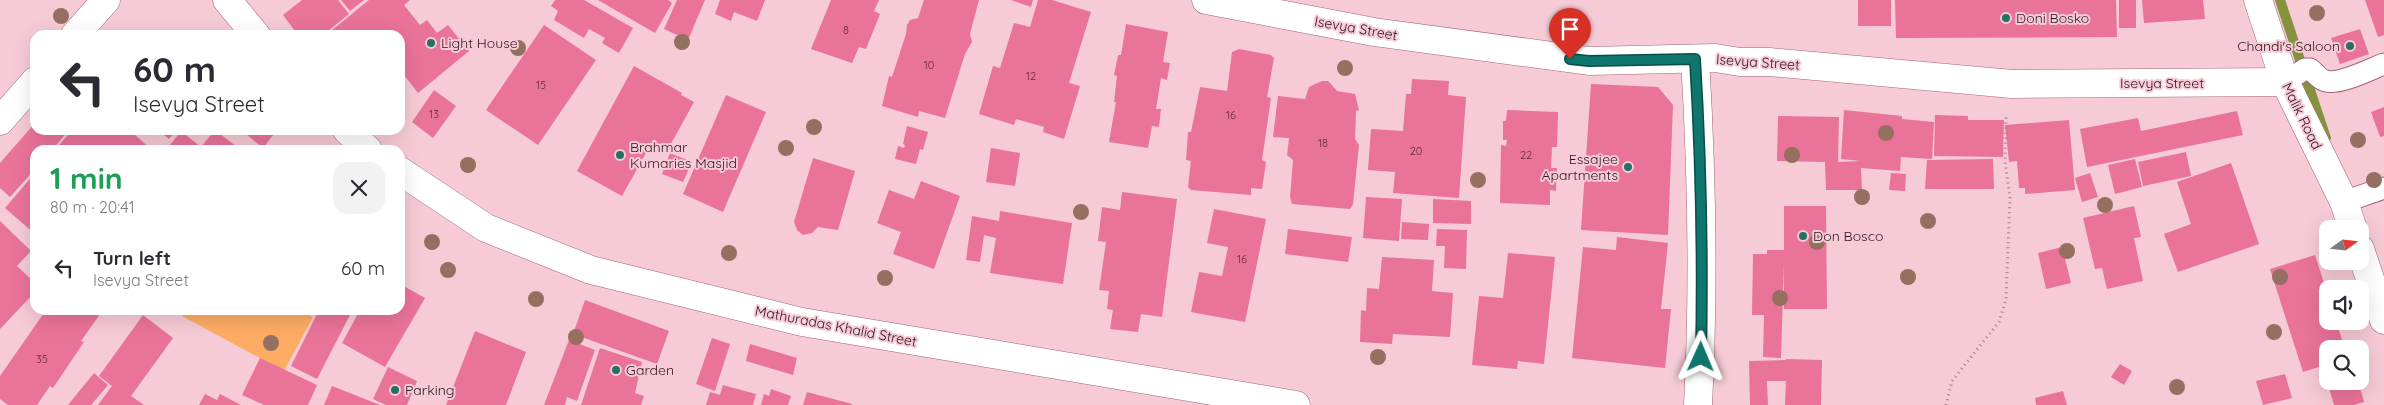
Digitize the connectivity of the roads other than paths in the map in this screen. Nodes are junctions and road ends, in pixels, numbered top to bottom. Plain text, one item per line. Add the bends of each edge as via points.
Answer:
1 (106, 0) edge
2 (227, 0) edge
3 (1206, 0) edge
4 (2258, 0) edge
5 (79, 30) edge
6 (252, 30) edge
7 (1695, 59) junction
8 (2384, 64) edge
9 (2285, 82) junction
10 (30, 87) edge
11 (0, 121) edge
12 (352, 135) edge
13 (363, 145) edge
14 (405, 174) edge
15 (2384, 188) edge
16 (2344, 202) junction
17 (2350, 220) edge
18 (2367, 270) edge
19 (2384, 320) edge
20 (1296, 405) edge
21 (1698, 405) edge

1 - 5 street
2 - 6 street
3 - 7 street, Isevya Street via 1374,32 1589,61
4 - 9 street, Malik Road
7 - 9 street, Isevya Street via 1768,62 2012,84
7 - 21 street via 1702,284
8 - 9 lane via 2339,81 2320,79 2310,69
9 - 16 street, Malik Road
10 - 11 street
12 - 13 street
14 - 20 street, Mathuradas Khalid Street via 486,228 591,270 802,322
15 - 16 lane
16 - 17 street, Malik Road
18 - 19 street

